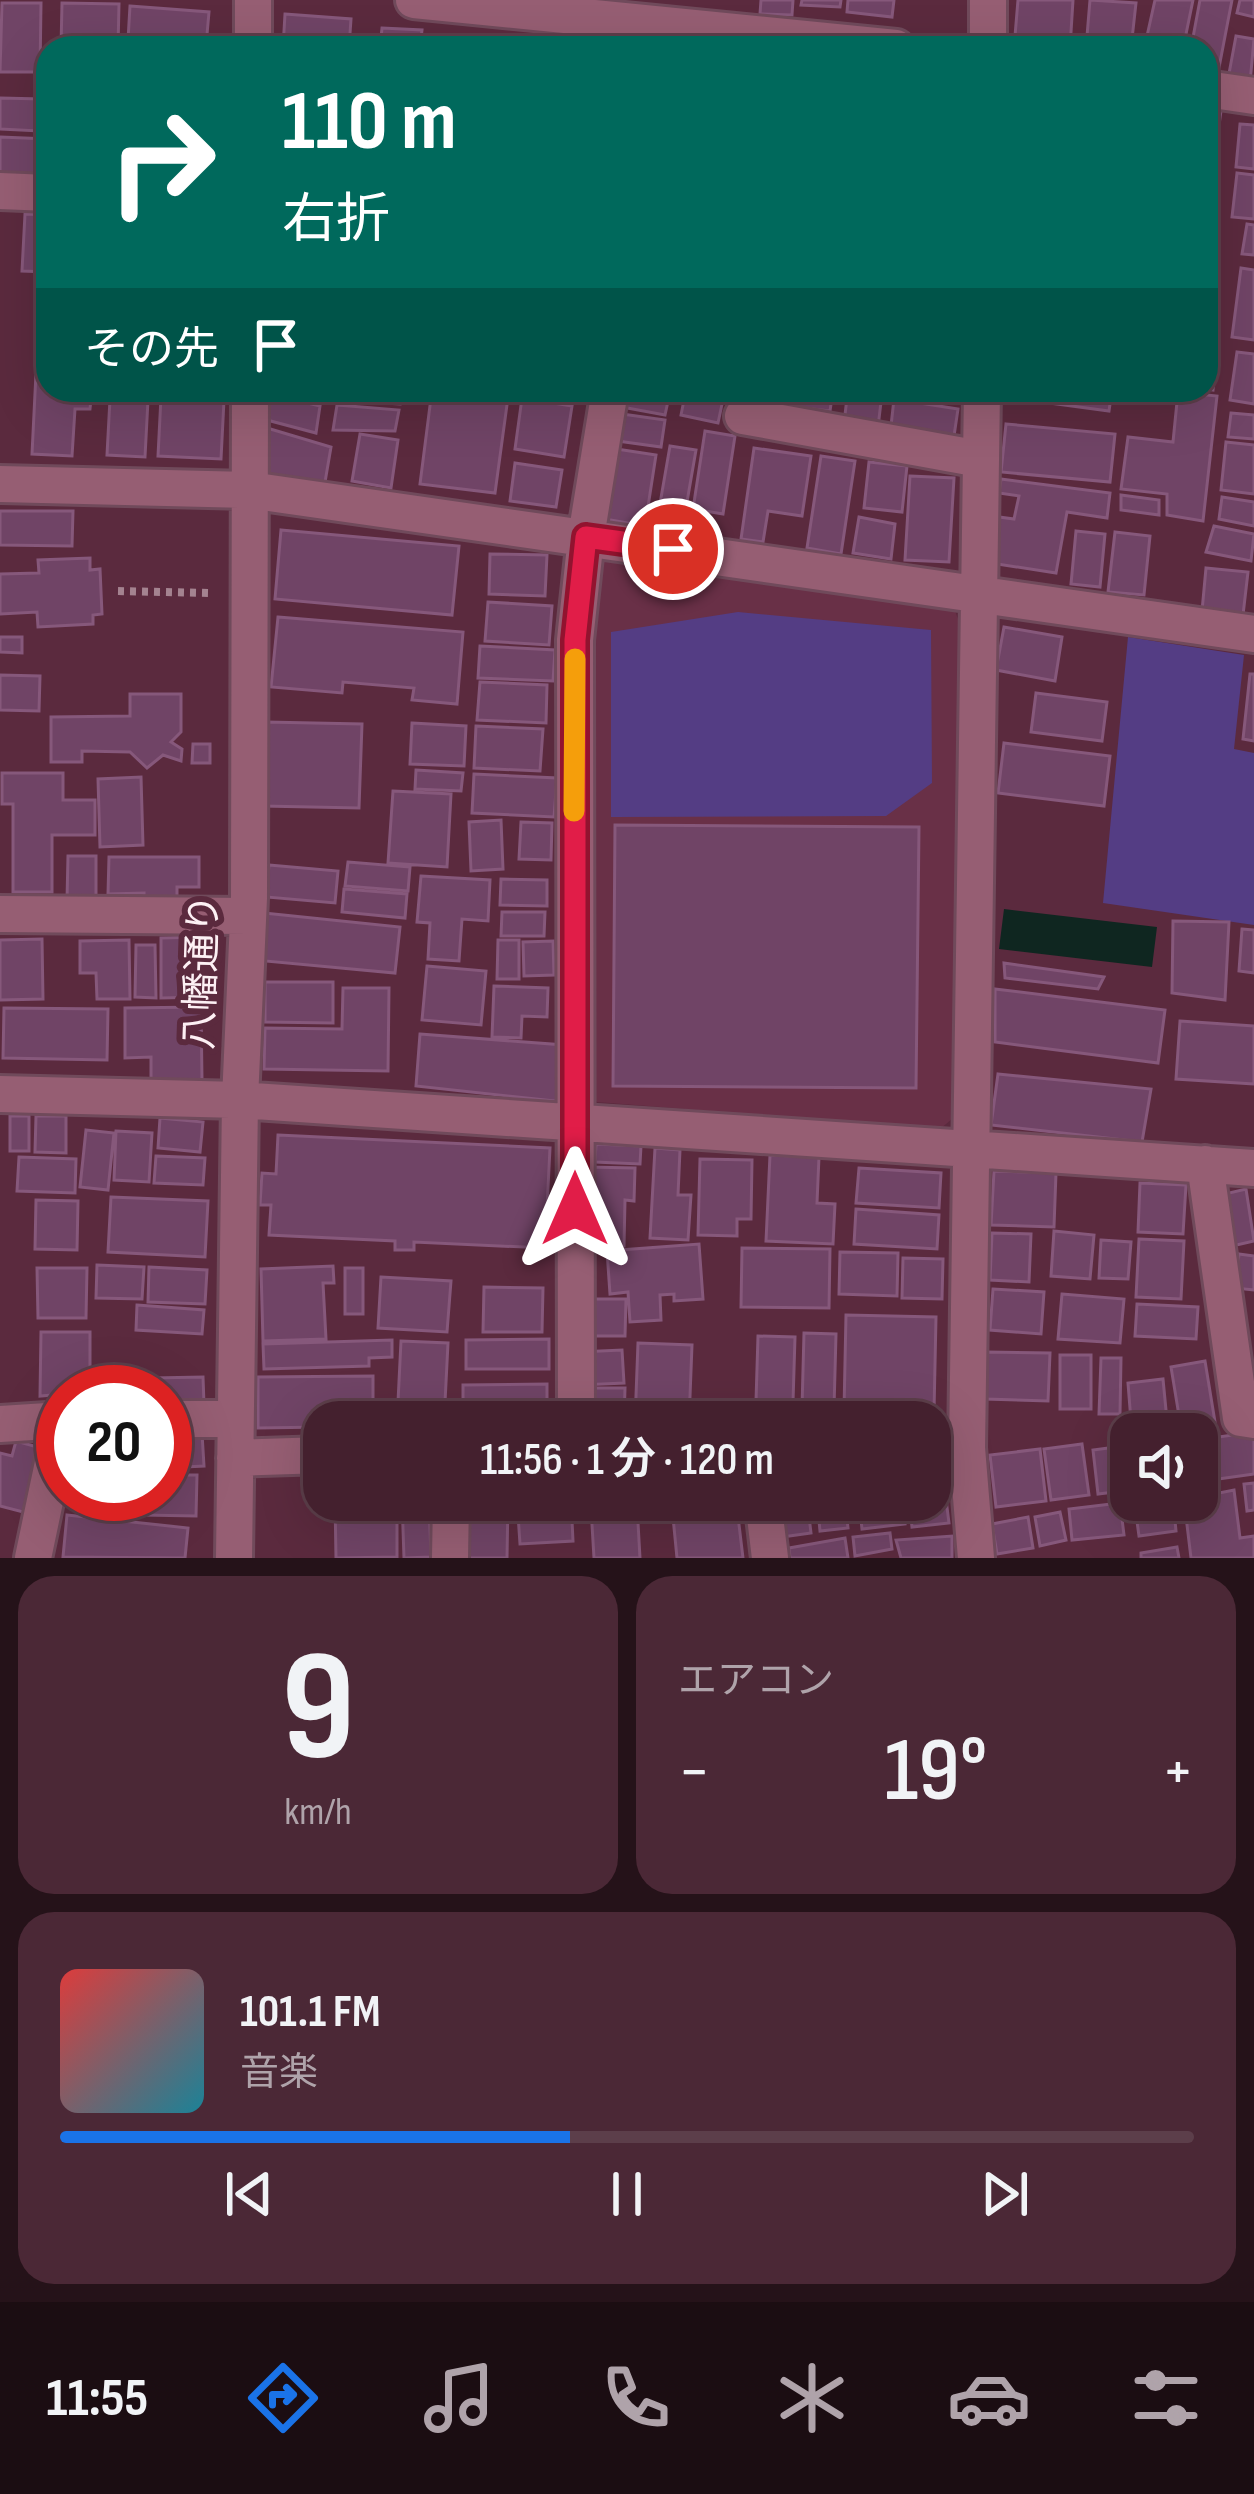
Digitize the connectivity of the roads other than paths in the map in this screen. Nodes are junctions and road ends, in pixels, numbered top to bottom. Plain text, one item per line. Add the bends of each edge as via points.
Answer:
1 (253, 0) edge
2 (414, 0) edge
3 (988, 0) edge
4 (518, 5) edge
5 (669, 24) edge
6 (253, 36) edge
7 (770, 36) edge
8 (988, 36) edge
9 (1218, 91) edge
10 (1254, 96) edge
11 (0, 191) edge
12 (36, 193) edge
13 (250, 402) edge
14 (608, 402) edge
15 (982, 402) edge
16 (743, 416) dead end
17 (980, 458) junction
18 (0, 484) edge
19 (249, 490) junction
20 (586, 537) junction
21 (977, 593) junction
22 (1254, 634) edge
23 (0, 914) edge
24 (248, 916) junction
25 (0, 1094) edge
26 (240, 1100) junction
27 (574, 1124) junction
28 (973, 1148) junction
29 (1205, 1164) junction
30 (1254, 1168) edge
31 (576, 1401) edge
32 (951, 1412) edge
33 (192, 1419) edge
34 (235, 1419) junction
35 (1254, 1420) edge
36 (36, 1422) edge
37 (0, 1424) edge
38 (303, 1455) edge
39 (235, 1457) junction
40 (951, 1460) edge
41 (40, 1521) edge
42 (451, 1521) edge
43 (766, 1521) edge
44 (32, 1558) edge
45 (234, 1558) edge
46 (450, 1558) edge
47 (770, 1558) edge
48 (976, 1558) edge

1 - 6 street
2 - 4 street
3 - 8 street
4 - 5 street
5 - 7 street
9 - 10 street
11 - 12 street
13 - 19 street, 八幡通り
14 - 20 street
15 - 17 street
16 - 17 street
17 - 21 street
18 - 19 street
19 - 20 street
19 - 24 street, 八幡通り
20 - 21 street
20 - 27 street via 575,640
21 - 22 street
21 - 28 street
23 - 24 street
24 - 26 street, 八幡通り
25 - 26 street
26 - 27 street
26 - 34 street, 八幡通り
27 - 28 street
27 - 31 street
28 - 29 street
28 - 32 street
29 - 30 street
29 - 35 street via 1241,1418
33 - 34 street
34 - 39 street, 八幡通り
36 - 37 street
38 - 39 street
39 - 45 street, 八幡通り
40 - 48 street
41 - 44 street
42 - 46 street
43 - 47 street

